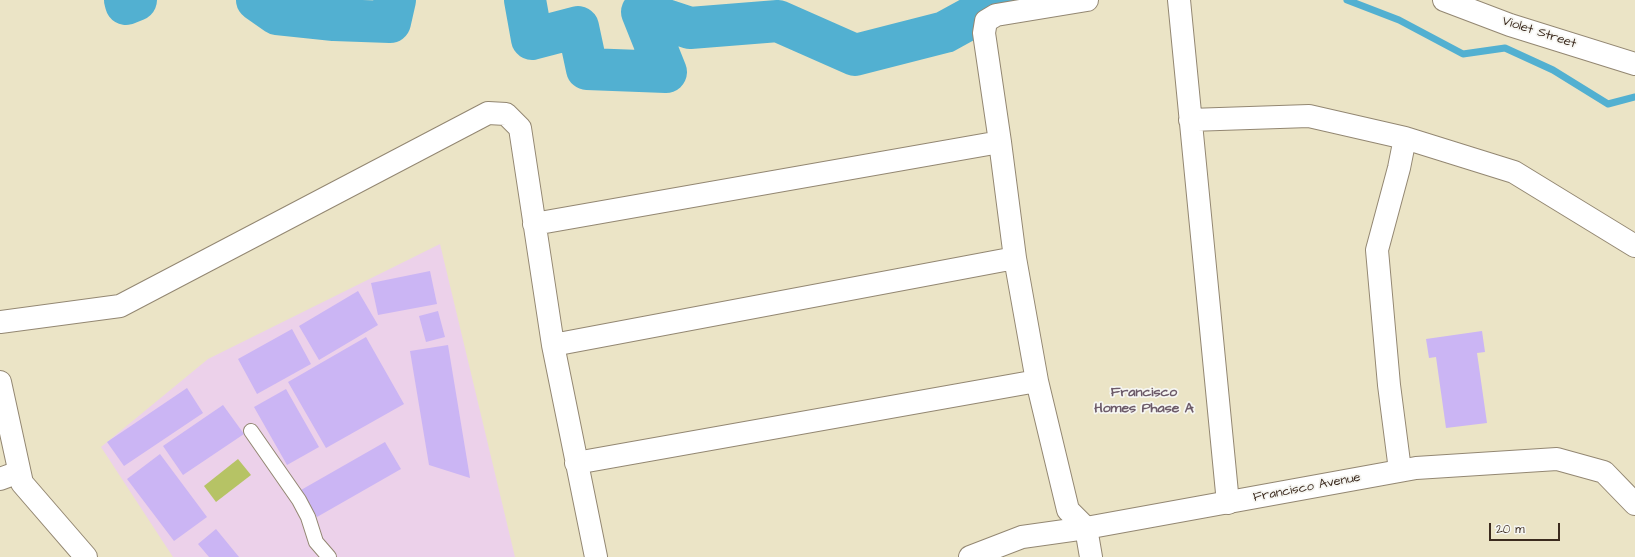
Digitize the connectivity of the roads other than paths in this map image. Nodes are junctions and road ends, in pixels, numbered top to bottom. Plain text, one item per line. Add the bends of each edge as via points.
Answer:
1 (1087, 0) edge
2 (1179, 0) edge
3 (1444, 0) edge
4 (1635, 64) edge
5 (1190, 120) junction
6 (1405, 138) junction
7 (1000, 142) junction
8 (534, 224) junction
9 (1635, 246) edge
10 (1015, 258) junction
11 (0, 322) edge
12 (553, 345) junction
13 (1037, 381) junction
14 (0, 382) edge
15 (251, 431) dead end
16 (576, 463) junction
17 (1400, 470) junction
18 (10, 476) edge
19 (1228, 503) junction
20 (1635, 504) edge
21 (1086, 528) junction
22 (86, 557) edge
23 (329, 557) edge
24 (596, 557) edge
25 (970, 557) edge
26 (1091, 557) edge

1 - 7 street via 996,15 986,21 984,33
2 - 5 street
3 - 4 street, Violet Street via 1510,25
5 - 6 street via 1309,116
5 - 19 street
6 - 9 street via 1514,172
6 - 17 street via 1377,250 1389,385
7 - 8 street
7 - 10 street
8 - 11 street via 520,128 506,114 488,113 120,306
8 - 12 street
10 - 12 street
10 - 13 street
12 - 16 street
13 - 16 street
13 - 21 street via 1068,510
14 - 18 street
15 - 23 lane via 299,500 316,542
16 - 24 street
17 - 19 street, Francisco Avenue
17 - 20 street, Francisco Avenue via 1557,459 1604,472
18 - 22 street via 22,483
19 - 21 street, Francisco Avenue
21 - 25 street, Francisco Avenue via 1022,537
21 - 26 street

